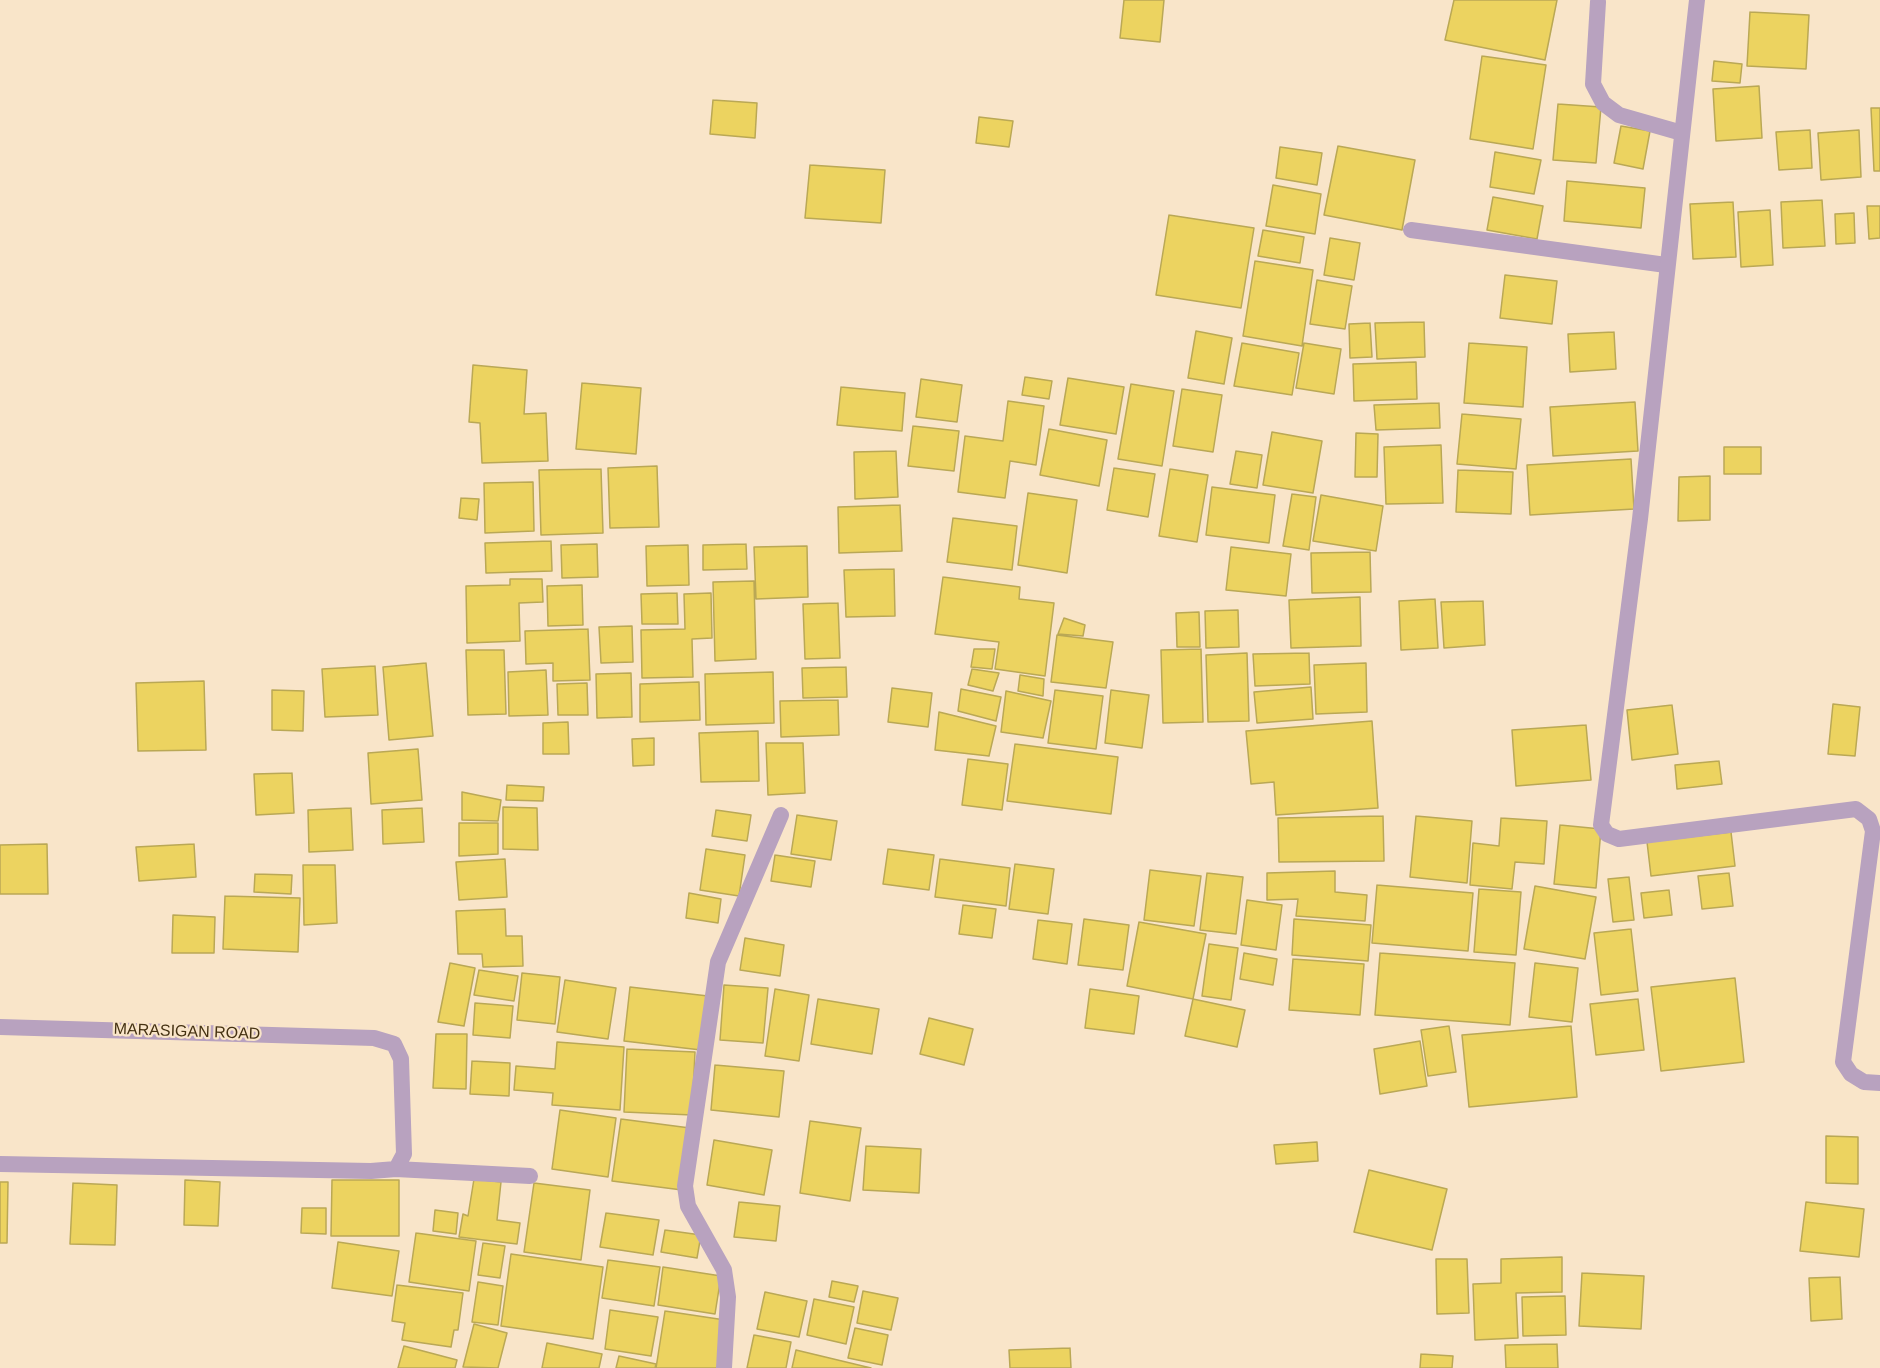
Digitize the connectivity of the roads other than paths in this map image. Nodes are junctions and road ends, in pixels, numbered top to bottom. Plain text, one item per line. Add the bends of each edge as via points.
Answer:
1 (1697, 0) edge
2 (1598, 2) dead end
3 (1682, 133) junction
4 (1411, 230) dead end
5 (1666, 265) junction
6 (781, 815) dead end
7 (0, 1027) edge
8 (1880, 1083) edge
9 (0, 1164) edge
10 (396, 1169) junction
11 (530, 1176) dead end
12 (723, 1368) edge

1 - 3 street
2 - 3 street via 1593,84 1603,103 1619,115
3 - 5 street
4 - 5 street
5 - 8 street via 1640,519 1601,825 1607,834 1619,839 1856,809 1869,819 1873,831 1843,1062 1851,1074 1864,1082
6 - 12 street via 718,962 685,1186 688,1206 724,1270 728,1297
7 - 10 street, MARASIGAN ROAD via 374,1038 394,1044 401,1059 404,1154
9 - 10 street via 288,1171
10 - 11 street

